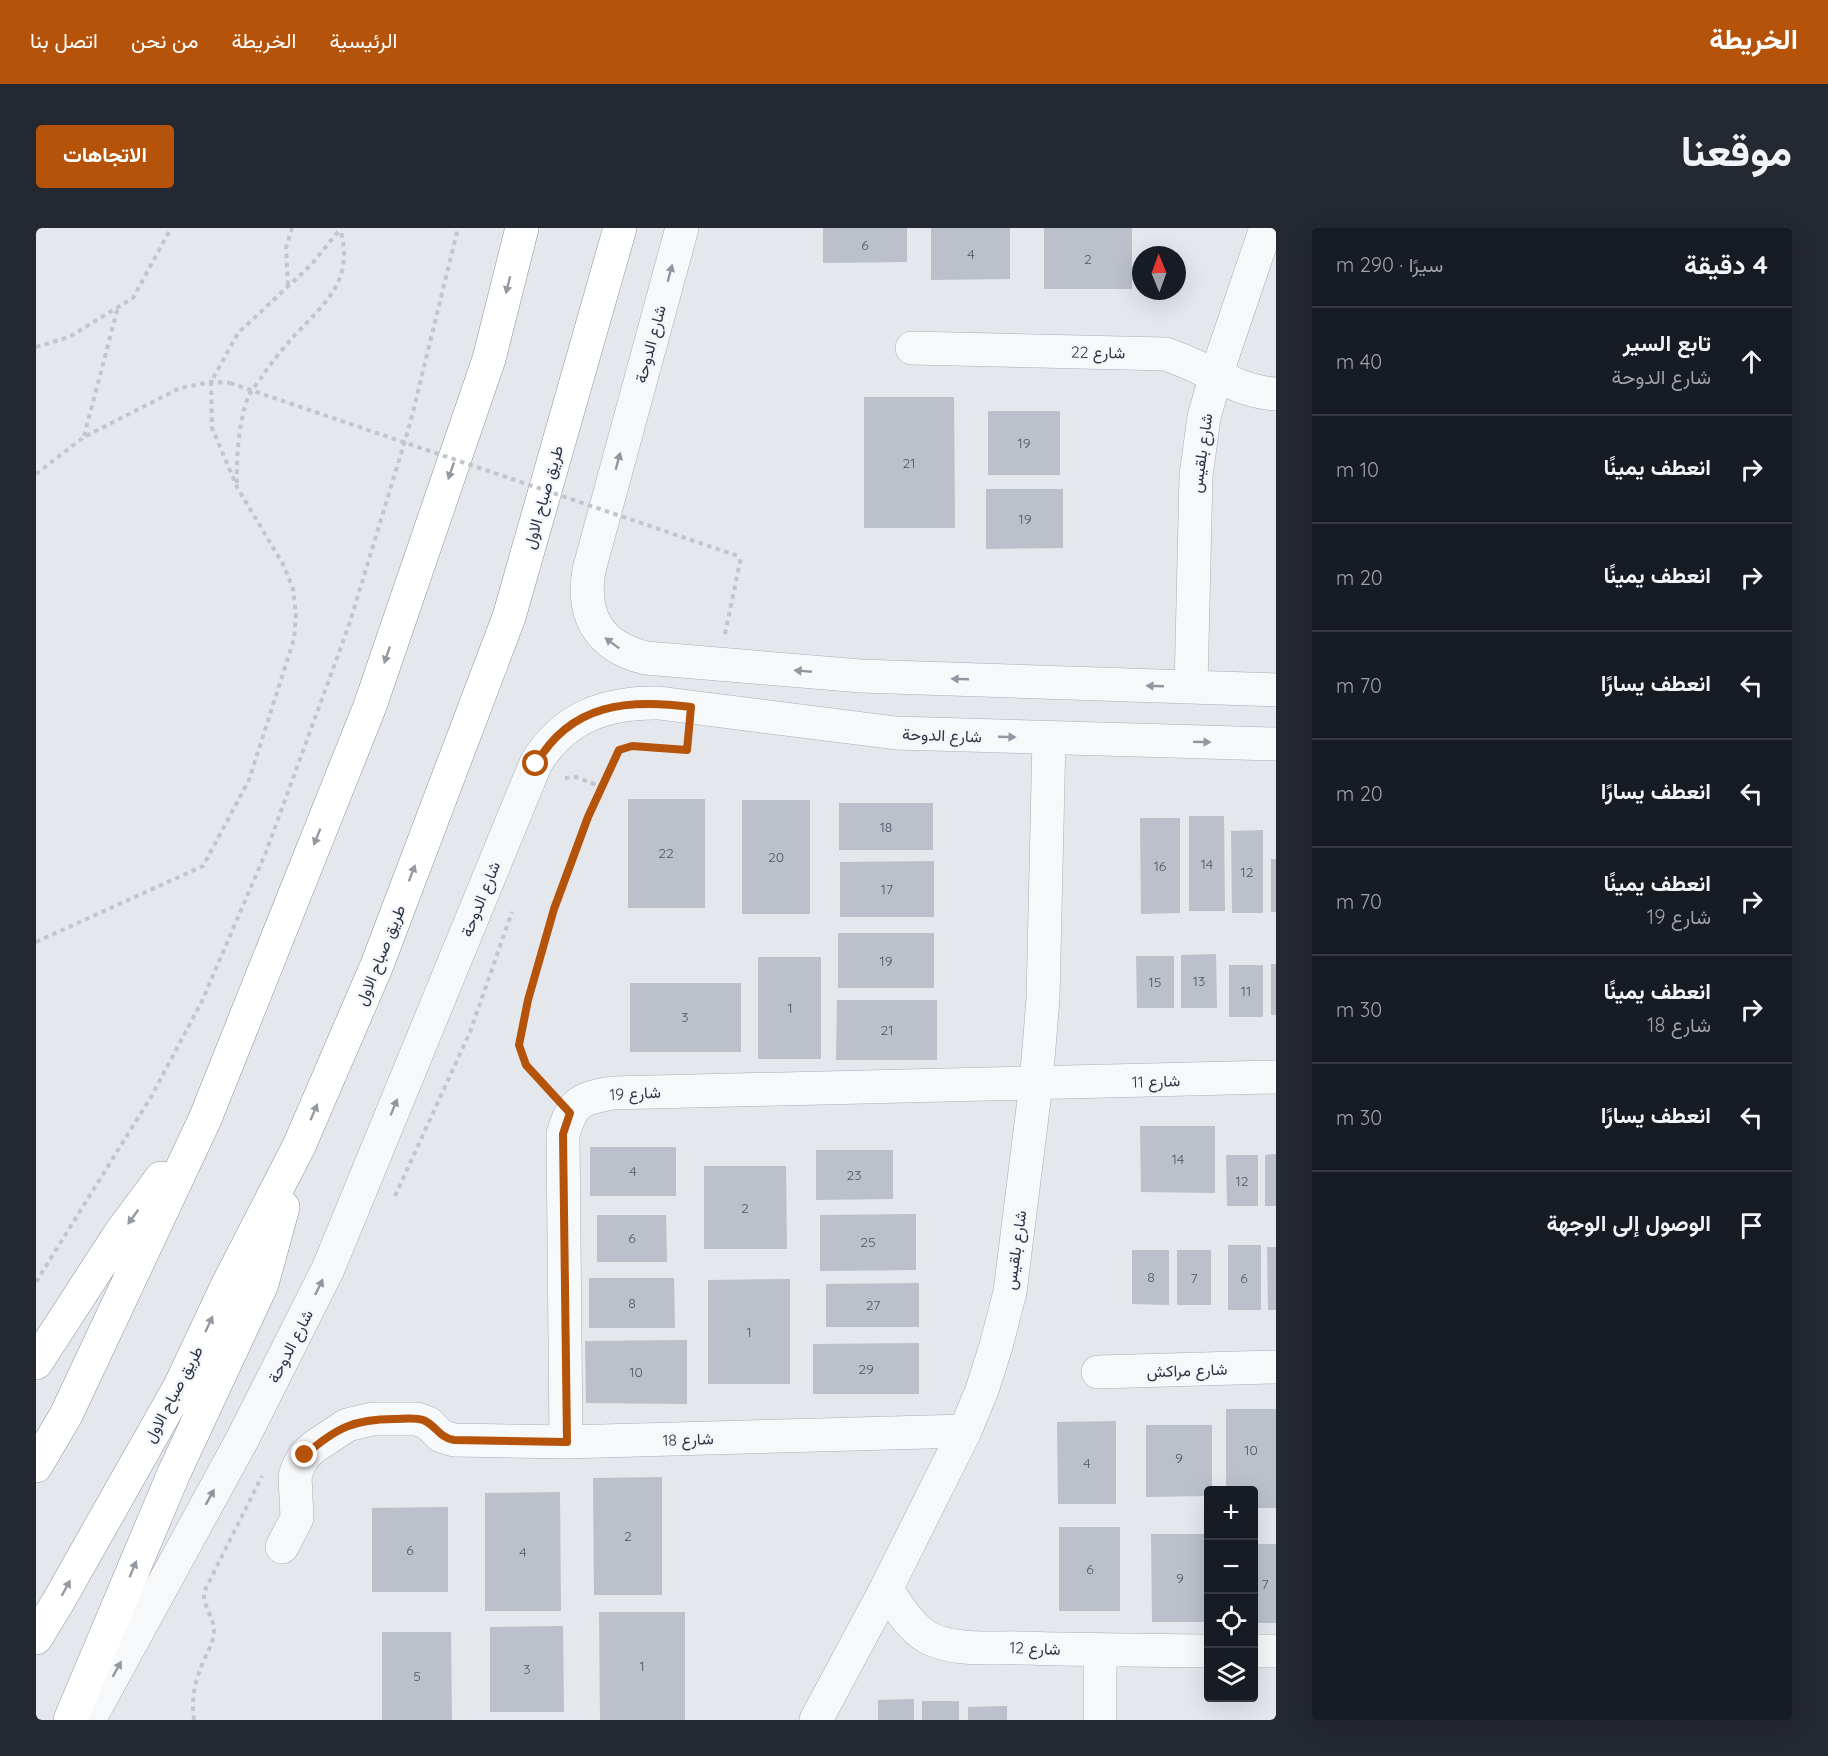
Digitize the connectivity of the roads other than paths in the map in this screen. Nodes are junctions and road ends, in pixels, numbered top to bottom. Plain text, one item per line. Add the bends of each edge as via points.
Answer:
1 (522, 228) edge
2 (620, 228) edge
3 (682, 228) edge
4 (1266, 228) edge
5 (912, 348) dead end
6 (1216, 375) junction
7 (1276, 394) edge
8 (861, 676) junction
9 (1191, 687) junction
10 (1276, 690) edge
11 (844, 726) junction
12 (1049, 738) junction
13 (1276, 744) edge
14 (1276, 1077) edge
15 (1036, 1084) junction
16 (205, 1119) junction
17 (299, 1146) junction
18 (36, 1363) edge
19 (1276, 1367) edge
20 (1098, 1372) dead end
21 (965, 1431) junction
22 (567, 1442) junction
23 (36, 1466) edge
24 (282, 1547) dead end
25 (886, 1589) junction
26 (36, 1638) edge
27 (1100, 1650) junction
28 (1204, 1651) edge
29 (1258, 1651) edge
30 (1276, 1651) edge
31 (70, 1720) edge
32 (89, 1720) edge
33 (816, 1720) edge
34 (1101, 1720) edge

1 -> 16 highway via 489,358 370,706
17 -> 2 highway, طريق صباح الاول via 377,965 508,617
8 -> 3 street, شارع الدوحة via 646,658 629,654 608,641 591,614 586,596 589,570
4 - 6 street, شارع بلقيس
5 - 6 street, شارع 22 via 1165,354
6 - 7 street, شارع 22
6 - 9 street, شارع بلقيس via 1204,417 1196,476
9 -> 8 street, شارع الدوحة
8 - 11 street via 847,678 836,687 831,701 834,715
9 - 10 street, شارع الدوحة
11 -> 12 street, شارع الدوحة via 896,733
32 -> 11 street, شارع الدوحة via 242,1440 328,1269 545,748 569,725 601,710 644,703
12 -> 13 street, شارع الدوحة
12 - 15 street, شارع بلقيس via 1044,999
14 - 15 street, شارع 11
15 - 21 street, شارع بلقيس via 1010,1292 993,1357
15 - 22 street, شارع 19 via 612,1093 586,1098 570,1113 563,1134
16 -> 18 highway via 121,1232
16 - 23 highway via 66,1415
26 -> 17 highway, طريق صباح الاول via 180,1386
31 -> 17 highway via 174,1473 262,1284
19 - 20 street, شارع مراكش
21 - 22 street, شارع 18
21 - 25 street, شارع بلقيس
22 - 24 street, شارع 18 via 454,1440 417,1419 372,1419 347,1425 305,1455 298,1465 297,1518
25 - 27 street, شارع 12 via 907,1620 944,1643
25 - 33 street, شارع بلقيس
27 - 28 street, شارع 12
27 - 34 street
29 - 30 street

